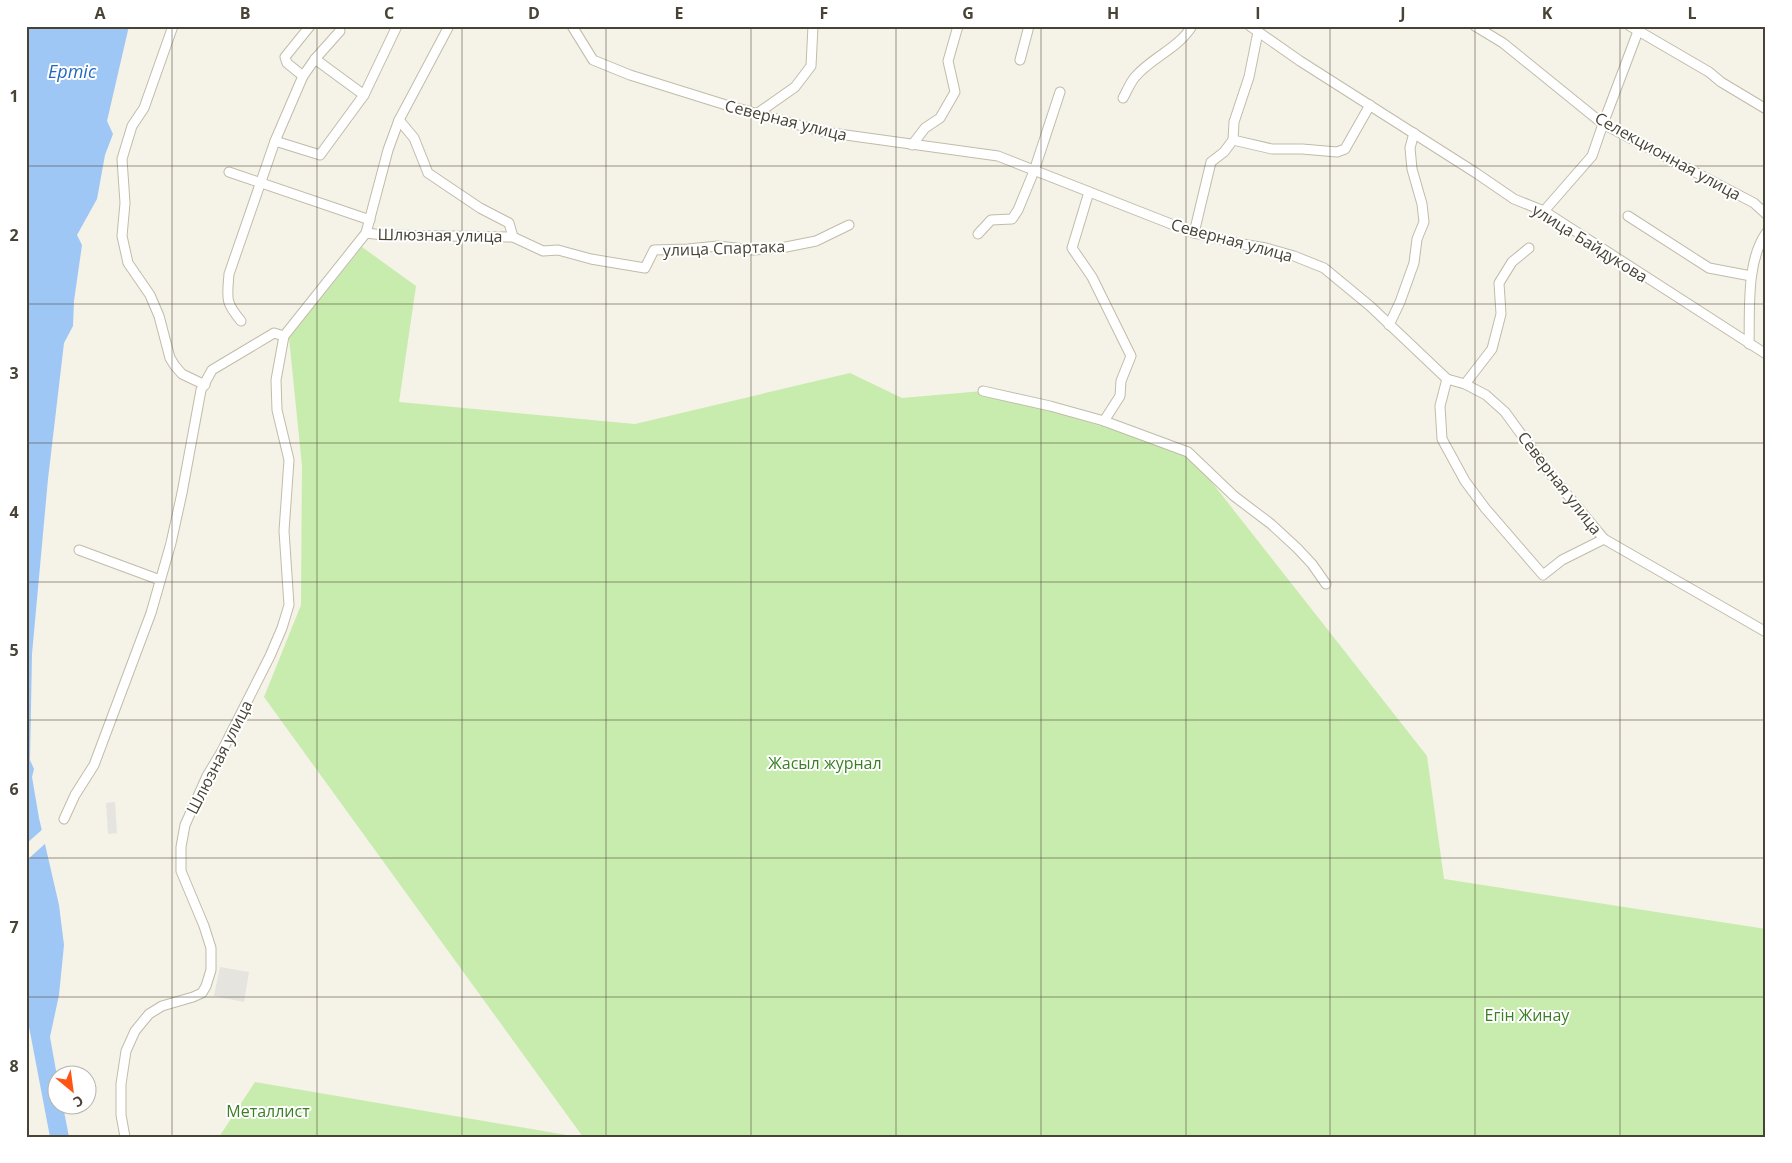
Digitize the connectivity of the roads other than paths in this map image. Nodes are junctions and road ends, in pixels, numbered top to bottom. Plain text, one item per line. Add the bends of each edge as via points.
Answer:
1 (172, 26) edge
2 (310, 26) edge
3 (397, 26) edge
4 (450, 26) edge
5 (572, 26) edge
6 (814, 26) edge
7 (958, 26) edge
8 (1029, 26) edge
9 (1192, 26) edge
10 (1475, 26) edge
11 (340, 28) edge
12 (1636, 28) edge
13 (1254, 29) edge
14 (315, 59) junction
15 (1020, 60) dead end
16 (303, 76) junction
17 (1060, 92) dead end
18 (364, 95) junction
19 (1123, 98) dead end
20 (1370, 105) junction
21 (1766, 109) edge
22 (758, 113) junction
23 (399, 120) junction
24 (1602, 124) junction
25 (1414, 133) junction
26 (1234, 140) junction
27 (275, 141) junction
28 (912, 145) junction
29 (1034, 170) junction
30 (229, 172) dead end
31 (261, 184) junction
32 (1089, 192) junction
33 (1544, 212) junction
34 (1766, 214) edge
35 (1628, 216) dead end
36 (370, 220) junction
37 (849, 225) dead end
38 (366, 233) junction
39 (1194, 233) junction
40 (978, 234) dead end
41 (1766, 234) edge
42 (513, 237) junction
43 (1529, 248) dead end
44 (1751, 276) junction
45 (241, 321) dead end
46 (1389, 325) junction
47 (284, 336) junction
48 (1749, 344) junction
49 (1766, 354) edge
50 (1447, 379) junction
51 (1465, 384) junction
52 (205, 385) junction
53 (983, 392) dead end
54 (1104, 421) junction
55 (1604, 539) junction
56 (79, 550) dead end
57 (160, 580) junction
58 (1326, 584) dead end
59 (1766, 632) edge
60 (64, 819) dead end
61 (125, 1137) edge

1 - 52 street via 144,108 132,126 122,159 125,203 122,236 128,263 150,295 159,316 170,358 182,374
2 - 16 street via 285,57 287,63
3 - 18 street
4 - 23 street, Шлюзная улица
5 - 22 street, Северная улица via 593,60 630,75
6 - 22 street via 811,66 794,88
7 - 28 street via 948,61 955,92 940,118 925,128
8 - 15 street
9 - 19 street via 1179,43 1135,78
10 - 24 street, Селекционная улица via 1504,43
11 - 14 street
12 - 21 street
12 - 24 street
13 - 20 street, улица Байдукова
13 - 26 street via 1249,77 1234,122
14 - 16 street
14 - 18 street
16 - 27 street
17 - 29 street
18 - 27 street via 320,155
20 - 25 street, улица Байдукова
20 - 26 street via 1345,149 1337,152 1272,149
22 - 28 street, Северная улица via 824,132
23 - 36 street, Шлюзная улица
23 - 42 street, улица Спартака via 414,138 428,173 509,223
24 - 33 street via 1592,156
24 - 34 street, Селекционная улица via 1754,203
25 - 33 street, улица Байдукова via 1514,199
25 - 46 street via 1410,148 1412,169 1424,222 1417,238 1414,264
26 - 39 street via 1211,162
27 - 31 street
28 - 29 street, Северная улица via 998,156
29 - 32 street, Северная улица
29 - 40 street via 1012,219 991,220
30 - 31 street, Шлюзная улица
31 - 36 street, Шлюзная улица
31 - 45 street via 229,274 229,307
32 - 39 street, Северная улица
32 - 54 street via 1072,248 1092,277 1131,356 1121,381 1120,396
33 - 48 street, улица Байдукова
35 - 44 street via 1709,268
36 - 38 street, Шлюзная улица
37 - 42 street, улица Спартака via 816,241 781,248 753,250 718,246 654,250 645,268 558,250 543,251
38 - 42 street, Шлюзная улица
38 - 47 street, Шлюзная улица
39 - 46 street, Северная улица via 1266,248 1324,268
41 - 44 street via 1760,242
43 - 51 street via 1512,262 1499,283 1501,314 1492,349
44 - 48 street
46 - 50 street, Северная улица
47 - 52 street via 274,333 212,370
47 - 61 street, Шлюзная улица via 276,380 277,410 288,460 284,531 288,605 270,656 185,825 181,871 204,926 210,948 210,970 202,993 162,1006 149,1014 135,1031 126,1051 121,1084
48 - 49 street, улица Байдукова
50 - 51 street, Северная улица
50 - 55 street via 1440,406 1442,439 1485,508 1544,575 1562,560
51 - 55 street, Северная улица via 1486,395 1505,412
52 - 57 street via 201,390 181,502
53 - 54 street
54 - 58 street via 1188,452 1234,496 1297,548
55 - 59 street, Северная улица
56 - 57 street
57 - 60 street via 151,613 94,765

